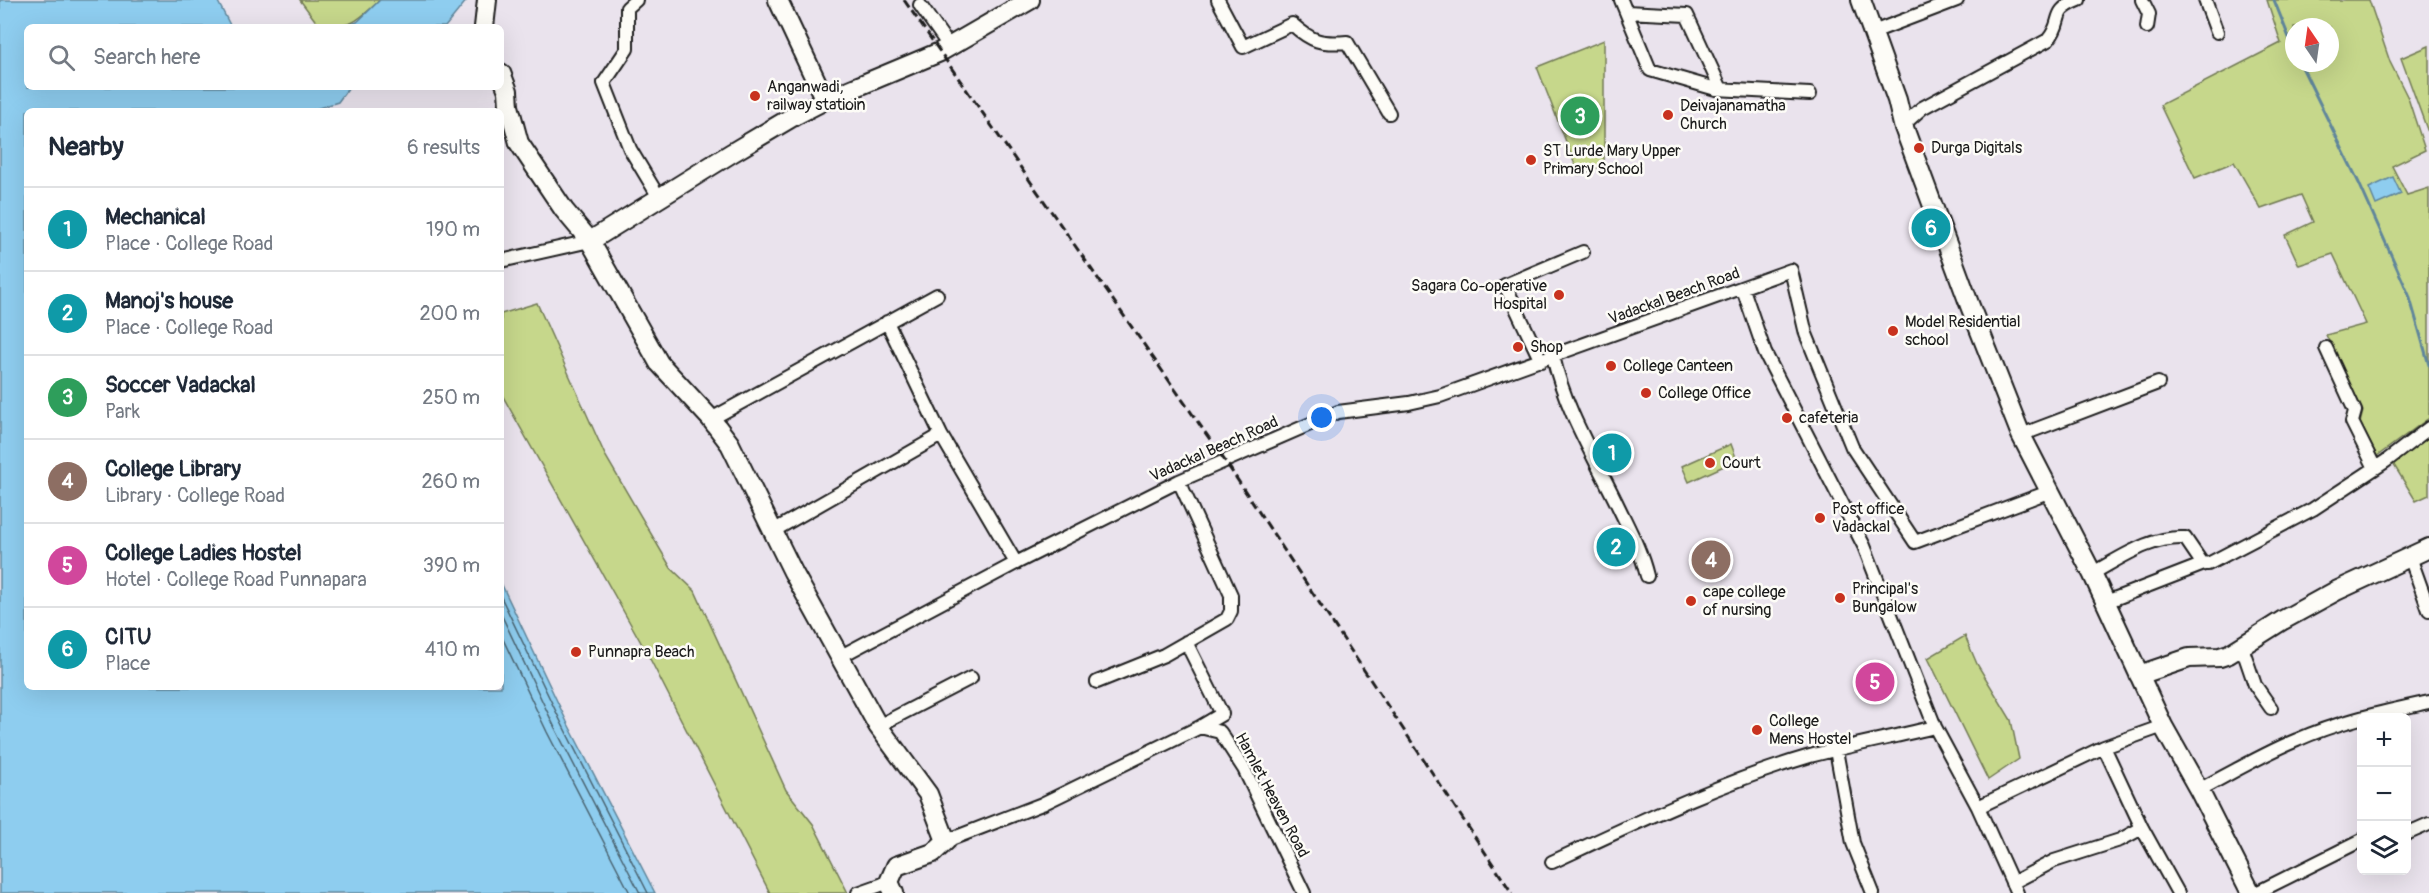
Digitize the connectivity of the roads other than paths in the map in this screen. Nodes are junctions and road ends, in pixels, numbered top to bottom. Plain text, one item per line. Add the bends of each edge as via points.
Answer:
1 (487, 0) edge
2 (636, 0) edge
3 (778, 0) edge
4 (1030, 0) edge
5 (1218, 0) edge
6 (1861, 0) edge
7 (1957, 0) edge
8 (2079, 0) edge
9 (2142, 0) edge
10 (2205, 0) edge
11 (920, 5) dead end
12 (1624, 6) edge
13 (484, 24) edge
14 (2147, 27) dead end
15 (1873, 32) junction
16 (2217, 32) dead end
17 (949, 46) junction
18 (504, 81) edge
19 (1720, 89) junction
20 (1810, 94) dead end
21 (825, 100) junction
22 (1389, 113) dead end
23 (1903, 125) junction
24 (660, 199) junction
25 (590, 241) junction
26 (1583, 252) dead end
27 (504, 260) edge
28 (1743, 289) junction
29 (937, 295) dead end
30 (888, 322) junction
31 (2326, 348) dead end
32 (1553, 356) junction
33 (1541, 361) junction
34 (2158, 383) dead end
35 (711, 418) junction
36 (2429, 428) edge
37 (940, 435) junction
38 (2021, 435) junction
39 (2375, 468) junction
40 (1179, 481) junction
41 (2050, 491) junction
42 (773, 531) junction
43 (2429, 548) edge
44 (2410, 557) junction
45 (1016, 563) junction
46 (2204, 564) junction
47 (2091, 574) junction
48 (1647, 576) dead end
49 (2106, 602) junction
50 (2429, 610) edge
51 (1186, 642) junction
52 (2242, 647) junction
53 (841, 656) junction
54 (2139, 675) junction
55 (971, 678) dead end
56 (1097, 682) dead end
57 (2429, 702) edge
58 (2271, 708) dead end
59 (878, 726) junction
60 (2163, 726) junction
61 (1200, 727) junction
62 (1935, 727) junction
63 (2104, 747) junction
64 (1836, 750) junction
65 (2199, 790) junction
66 (1978, 807) junction
67 (2429, 824) edge
68 (2142, 828) junction
69 (2411, 832) edge
70 (946, 841) junction
71 (2357, 842) edge
72 (1552, 862) dead end
73 (891, 887) edge
74 (2015, 888) edge
75 (858, 893) edge
76 (1304, 893) edge
77 (1873, 893) edge
78 (2178, 893) edge
79 (2251, 893) edge
80 (2256, 893) edge

1 - 13 main road
2 - 24 street via 627,8 627,49 604,83 630,148
3 - 21 main road
4 - 17 main road
5 - 22 street via 1243,47 1292,24 1305,36 1323,43 1347,42
6 - 15 main road
7 - 15 street
8 - 23 street via 2059,12 2054,33 2048,40 1922,108
9 - 14 street via 2149,14
10 - 16 street
11 - 17 street
12 - 19 street via 1650,70
12 - 19 street via 1687,15
15 - 23 main road
17 - 21 main road
18 - 25 main road via 519,143
19 - 20 street
21 - 24 main road
23 - 38 main road
24 - 25 main road
25 - 27 street
25 - 35 main road via 659,363
26 - 33 street via 1505,285
28 - 32 street, Vadackal Beach Road
28 - 41 street, Vadackal Beach Road via 1791,270 1806,334 1852,447 1915,542
28 - 62 street via 1765,353 1864,546
29 - 30 street
30 - 35 street
30 - 37 street
31 - 39 street via 2355,411 2352,422
32 - 33 street, Vadackal Beach Road
32 - 48 street via 1569,408 1641,553
33 - 40 street, Vadackal Beach Road via 1440,396 1338,412
34 - 38 street
35 - 42 main road via 730,444
36 - 39 street
37 - 42 street
37 - 45 street
38 - 41 main road
39 - 46 street via 2313,509
40 - 45 street, Vadackal Beach Road
40 - 51 street via 1231,595 1227,618
41 - 47 main road
42 - 53 main road
43 - 44 main road
44 - 50 street
44 - 52 main road via 2336,591
45 - 53 street, Vadackal Beach Road
46 - 47 street via 2185,538 2172,537 2146,544
46 - 49 street
47 - 49 main road
49 - 54 main road
51 - 56 street
51 - 61 street via 1222,714
52 - 54 main road via 2220,657 2189,658
52 - 58 street via 2255,685
53 - 59 main road
54 - 60 main road
55 - 59 street
57 - 65 street via 2367,715 2322,730
59 - 70 main road via 928,794
60 - 63 street
60 - 65 main road
61 - 70 street via 1042,804
61 - 76 street, Hamlet Heaven Road via 1220,732 1238,760
62 - 64 street
62 - 66 street
63 - 66 street
63 - 68 street
64 - 72 street via 1730,785
64 - 77 street via 1853,843
65 - 79 main road
66 - 74 street
67 - 69 street
68 - 74 street via 2120,840 2054,861
68 - 78 street
70 - 73 main road via 933,852 896,866
71 - 80 street
73 - 75 street

